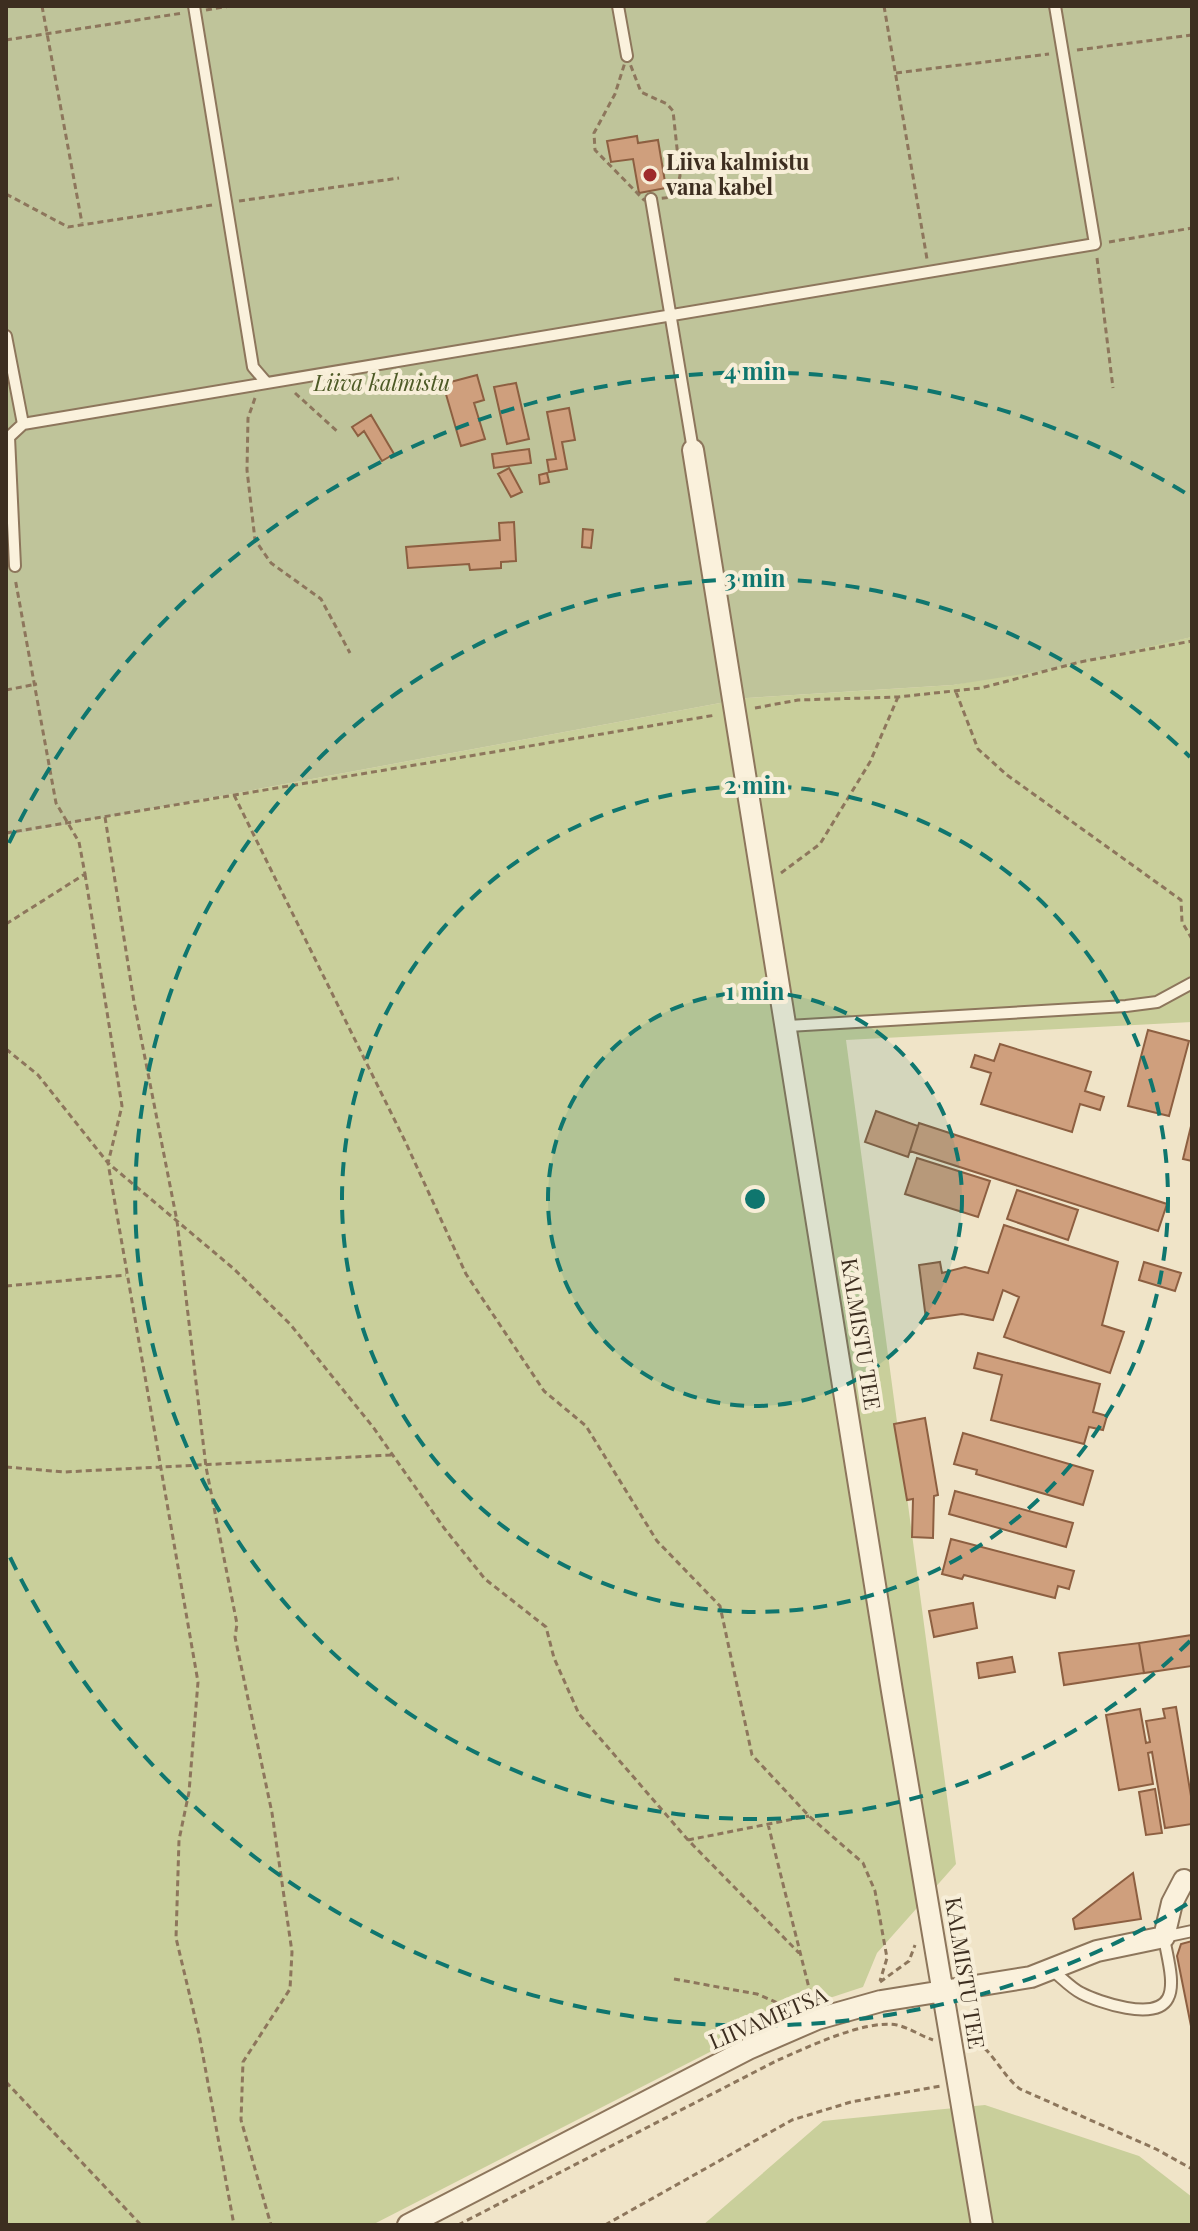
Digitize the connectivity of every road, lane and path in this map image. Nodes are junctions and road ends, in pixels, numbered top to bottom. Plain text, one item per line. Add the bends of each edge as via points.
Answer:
1 (42, 6) edge
2 (230, 6) edge
3 (618, 6) edge
4 (884, 6) edge
5 (1055, 6) edge
6 (194, 9) edge
7 (48, 34) junction
8 (1192, 35) edge
9 (6, 40) edge
10 (1063, 52) junction
11 (627, 56) junction
12 (896, 73) junction
13 (399, 178) dead end
14 (6, 194) edge
15 (651, 199) junction
16 (226, 203) junction
17 (82, 224) junction
18 (1192, 228) edge
19 (1095, 244) junction
20 (929, 271) junction
21 (671, 314) junction
22 (6, 336) edge
23 (280, 380) junction
24 (265, 381) junction
25 (1113, 388) dead end
26 (23, 424) junction
27 (339, 433) dead end
28 (693, 450) joint
29 (15, 566) joint
30 (1192, 641) edge
31 (350, 653) dead end
32 (37, 684) junction
33 (6, 690) edge
34 (956, 691) junction
35 (898, 697) junction
36 (737, 712) junction
37 (234, 795) junction
38 (105, 817) junction
39 (70, 823) junction
40 (6, 833) edge
41 (85, 874) junction
42 (765, 885) junction
43 (6, 924) edge
44 (1192, 939) edge
45 (1192, 983) edge
46 (788, 1026) junction
47 (6, 1049) edge
48 (108, 1163) junction
49 (177, 1221) junction
50 (127, 1275) junction
51 (6, 1286) edge
52 (392, 1455) junction
53 (6, 1467) edge
54 (161, 1467) junction
55 (206, 1467) junction
56 (809, 1816) junction
57 (768, 1824) junction
58 (688, 1840) junction
59 (1188, 1876) edge
60 (1192, 1931) edge
61 (915, 1934) dead end
62 (1164, 1937) junction
63 (799, 1953) junction
64 (1051, 1969) junction
65 (674, 1979) dead end
66 (945, 1989) junction
67 (880, 1992) junction
68 (817, 2019) junction
69 (883, 2024) junction
70 (952, 2039) junction
71 (6, 2082) edge
72 (958, 2084) junction
73 (1192, 2169) edge
74 (141, 2225) edge
75 (234, 2225) edge
76 (271, 2225) edge
77 (408, 2225) edge
78 (458, 2225) edge
79 (605, 2225) edge
80 (982, 2225) edge

1 - 7 path
2 - 6 path
3 - 11 lane
4 - 12 path
5 - 10 lane
6 - 7 path
6 - 16 lane
7 - 9 path
7 - 17 path
8 - 10 path
10 - 12 path
10 - 19 lane
11 - 15 path via 594,133 595,150 644,200
11 - 15 path via 641,92 673,111 680,176 674,197
12 - 20 path
13 - 16 path
14 - 17 path via 68,227
15 - 21 lane
16 - 17 path
16 - 24 lane via 253,367
18 - 19 path
19 - 20 lane
19 - 25 path
20 - 21 lane
21 - 23 lane
21 - 28 lane
22 - 26 lane
23 - 24 lane
23 - 27 path
24 - 26 lane
24 - 31 path via 248,418 255,540 271,563 321,599
26 - 29 lane via 9,437
28 - 36 street, KALMISTU TEE
29 - 32 path
30 - 34 path
32 - 33 path
32 - 39 path via 56,803
34 - 35 path
34 - 44 path via 978,749 1181,900 1182,922
35 - 36 path via 798,700
35 - 42 path via 870,762 820,844
36 - 37 path
36 - 42 street, KALMISTU TEE
37 - 38 path
37 - 56 path via 466,1274 544,1391 586,1426 657,1541 720,1606 752,1755
38 - 39 path
38 - 49 path
39 - 40 path
39 - 41 path
41 - 43 path
41 - 48 path via 122,1106
42 - 46 street, KALMISTU TEE
45 - 46 lane via 1157,1002 1126,1006
46 - 66 street, KALMISTU TEE via 892,1691
47 - 48 path via 38,1075
48 - 49 path
48 - 50 path
49 - 52 path via 290,1324
49 - 55 path
50 - 51 path
50 - 54 path
52 - 55 path
52 - 58 path via 485,1579 546,1627 579,1714
53 - 54 path via 64,1472
54 - 55 path
54 - 75 path via 198,1682 189,1792 179,1840 176,1938
55 - 76 path via 272,1813 292,1952 290,1989 243,2062 241,2120
56 - 57 path
56 - 67 path via 863,1863 875,1891 887,1958
57 - 58 path
57 - 63 path
58 - 63 path
59 - 62 street via 1172,1903
60 - 62 lane
61 - 67 path via 909,1961
62 - 64 street, LIIVAMETSA via 1097,1951
62 - 64 lane via 1171,1987 1161,2006 1113,2006 1078,1992
63 - 68 path
64 - 66 street, LIIVAMETSA via 1031,1977
65 - 68 path via 757,1994
66 - 67 street, LIIVAMETSA
66 - 70 street, KALMISTU TEE
67 - 68 street, LIIVAMETSA
67 - 69 path
68 - 77 street, LIIVAMETSA via 748,2049
69 - 70 path via 930,2039
69 - 78 path via 776,2061
70 - 72 street, KALMISTU TEE
70 - 73 path via 979,2042 1020,2089
71 - 74 path
72 - 79 path via 851,2102 792,2120
72 - 80 street, KALMISTU TEE

